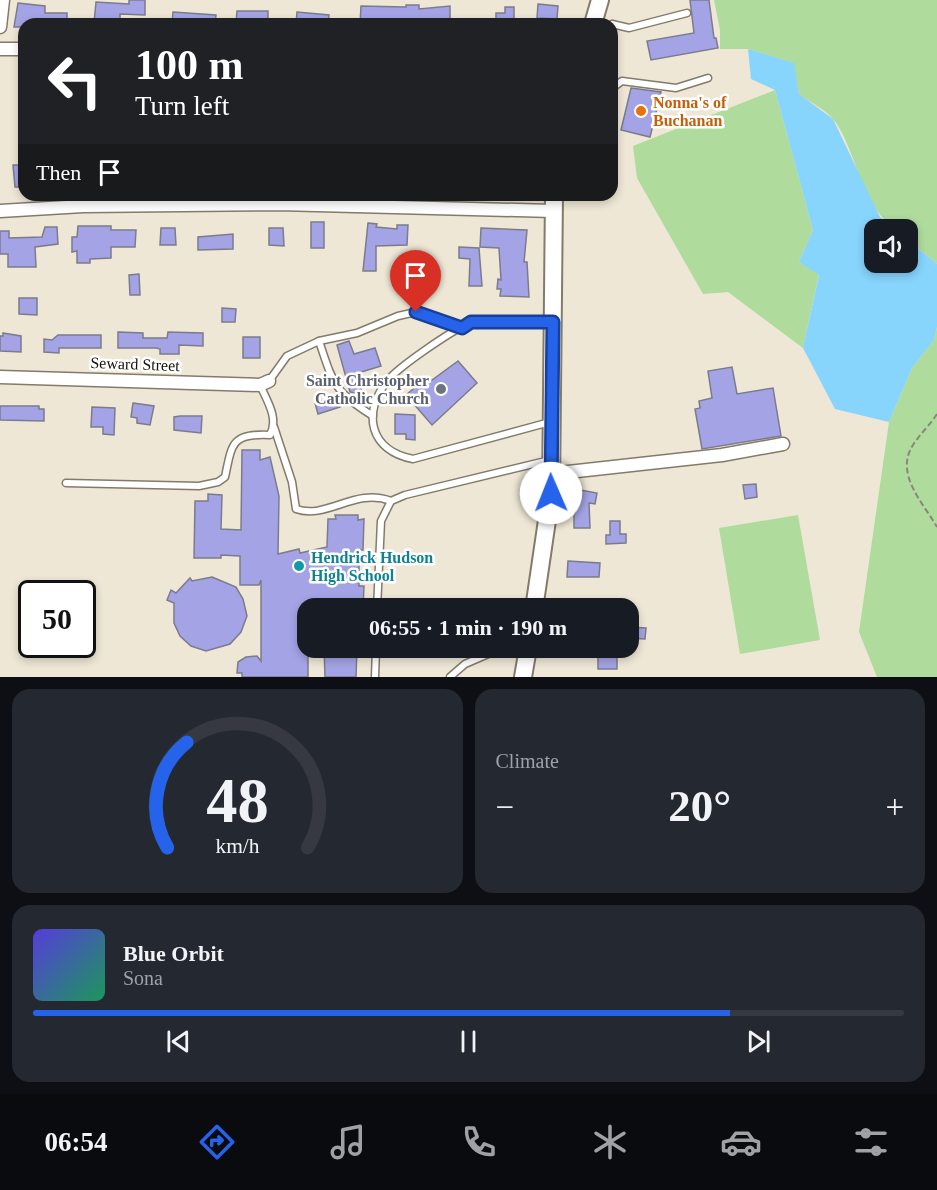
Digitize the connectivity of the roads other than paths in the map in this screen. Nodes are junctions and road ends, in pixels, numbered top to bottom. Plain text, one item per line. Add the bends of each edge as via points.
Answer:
1 (3, 0) edge
2 (600, 0) edge
3 (687, 13) dead end
4 (602, 18) edge
5 (618, 26) edge
6 (0, 27) edge
7 (0, 49) edge
8 (18, 49) edge
9 (708, 78) dead end
10 (618, 84) edge
11 (554, 203) edge
12 (0, 211) edge
13 (553, 322) junction
14 (462, 328) junction
15 (319, 341) junction
16 (0, 377) edge
17 (264, 383) junction
18 (373, 416) junction
19 (551, 422) junction
20 (273, 426) junction
21 (783, 444) dead end
22 (550, 467) junction
23 (66, 483) dead end
24 (391, 501) junction
25 (378, 598) edge
26 (536, 598) edge
27 (376, 658) edge
28 (479, 658) edge
29 (527, 658) edge
30 (375, 677) edge
31 (450, 677) edge
32 (524, 677) edge

1 - 6 street
2 - 4 main road
3 - 5 lane via 629,28
7 - 8 street
9 - 10 lane via 676,88 630,80
11 - 12 street via 83,206
11 - 13 main road
13 - 14 lane via 471,322
13 - 19 main road
14 - 15 lane via 416,312 357,333
14 - 18 lane via 388,380
15 - 17 lane via 287,356
15 - 18 lane via 333,384 346,400
16 - 17 street, Seward Street
17 - 20 lane via 274,416
18 - 19 lane via 379,442 397,456 413,459
19 - 22 main road
20 - 23 lane via 270,435 253,434 239,438 231,446 225,477 218,482 200,486
20 - 24 lane via 292,482 296,509 317,512 376,495
21 - 22 street via 722,454
22 - 24 lane
22 - 26 main road via 551,493
24 - 25 lane via 381,521
27 - 30 lane
28 - 31 lane
29 - 32 main road

